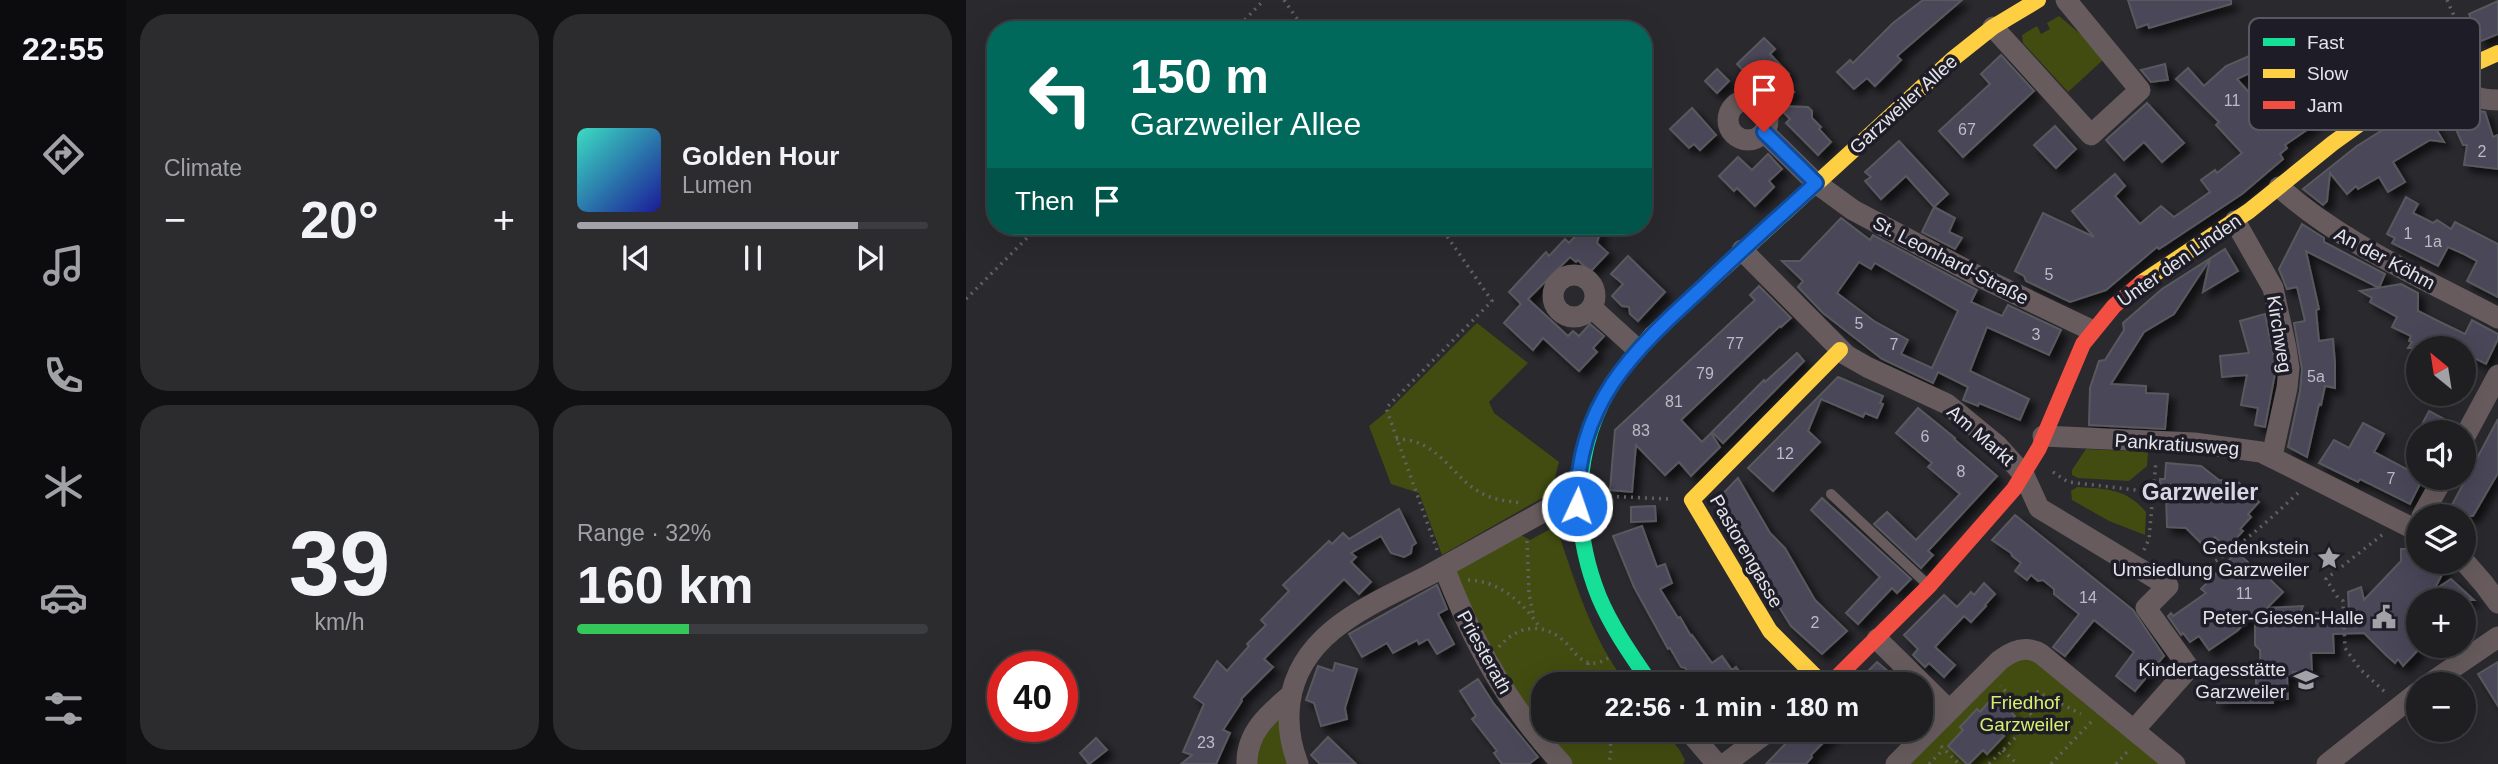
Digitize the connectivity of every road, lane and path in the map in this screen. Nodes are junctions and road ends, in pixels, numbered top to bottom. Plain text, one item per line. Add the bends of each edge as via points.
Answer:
1 (1264, 0) edge
2 (1284, 0) edge
3 (2038, 0) edge
4 (2066, 0) edge
5 (2447, 0) edge
6 (2455, 18) edge
7 (1244, 21) edge
8 (1299, 21) edge
9 (1993, 27) junction
10 (2498, 53) edge
11 (2480, 61) edge
12 (2480, 98) edge
13 (2498, 100) edge
14 (2350, 130) edge
15 (1764, 132) dead end
16 (1816, 183) junction
17 (2279, 187) junction
18 (2235, 221) junction
19 (1030, 235) edge
20 (1446, 235) edge
21 (1742, 250) junction
22 (966, 299) edge
23 (1592, 308) dead end
24 (2498, 318) edge
25 (2091, 330) junction
26 (1637, 349) junction
27 (1840, 350) junction
28 (2498, 375) edge
29 (2474, 420) edge
30 (2043, 436) junction
31 (1396, 439) junction
32 (2158, 441) junction
33 (2272, 456) junction
34 (2029, 467) junction
35 (2315, 478) junction
36 (2154, 492) junction
37 (1831, 494) dead end
38 (1577, 496) junction
39 (1692, 500) junction
40 (1550, 508) junction
41 (1527, 520) junction
42 (2406, 520) edge
43 (2406, 530) edge
44 (2137, 568) junction
45 (1446, 574) junction
46 (2476, 574) edge
47 (1929, 586) junction
48 (2168, 586) junction
49 (2498, 603) edge
50 (1540, 628) junction
51 (2498, 637) edge
52 (1877, 639) junction
53 (1624, 647) junction
54 (1487, 663) junction
55 (1588, 663) junction
56 (1588, 672) edge
57 (1642, 672) edge
58 (1811, 672) edge
59 (1843, 672) edge
60 (2447, 672) edge
61 (1985, 673) junction
62 (2396, 686) dead end
63 (1291, 695) junction
64 (2406, 702) edge
65 (2022, 706) junction
66 (1949, 710) junction
67 (2081, 714) dead end
68 (2102, 724) dead end
69 (1933, 727) edge
70 (2134, 738) junction
71 (1933, 739) edge
72 (1610, 742) edge
73 (1698, 742) edge
74 (1754, 742) edge
75 (1918, 742) edge
76 (1944, 749) junction
77 (2003, 750) junction
78 (1247, 764) edge
79 (1298, 764) edge
80 (1562, 764) edge
81 (1609, 764) edge
82 (1717, 764) edge
83 (1725, 764) edge
84 (1896, 764) edge
85 (1929, 764) edge
86 (1959, 764) edge
87 (1989, 764) edge
88 (2017, 764) edge
89 (2051, 764) edge
90 (2116, 764) edge
91 (2175, 764) edge
92 (2328, 764) edge

1 - 7 path
2 - 8 path
3 - 9 street, Garzweiler Allee
4 - 9 street via 2140,90 2091,135
5 - 6 path
9 - 16 street, Garzweiler Allee
10 - 11 street, Unter den Linden
12 - 13 street
14 - 17 street, Unter den Linden
15 - 16 street
16 - 21 street, Garzweiler Allee
16 - 25 street, St. Leonhard-Straße via 1853,210 1939,256
17 - 18 street, Unter den Linden
17 - 24 street, An der Köhm via 2347,239
18 - 25 street, Unter den Linden via 2138,285
18 - 33 street, Kirchweg via 2273,288 2288,359 2287,388
19 - 22 path
20 - 31 path via 1492,301 1386,408
21 - 26 street, Garzweiler Allee
21 - 27 street, Am Markt
23 - 26 street
25 - 30 street, Unter den Linden
26 - 38 street, Garzweiler Allee via 1609,387 1592,422
27 - 34 street, Am Markt via 1867,368 1947,404
27 - 39 street, Pastorengasse
28 - 29 street
30 - 32 street, Pankratiusweg
30 - 34 street, Unter den Linden
31 - 40 path via 1424,445 1485,495
31 - 45 path
32 - 33 street, Pankratiusweg via 2241,448
32 - 36 path
33 - 35 street, Pankratiusweg
34 - 36 path via 2068,482
34 - 44 street, Am Markt via 2039,508
34 - 47 street, Unter den Linden
35 - 42 street, Pankratiusweg
35 - 48 path via 2257,532 2209,566
36 - 44 path via 2149,539
37 - 47 lane
38 - 39 path
38 - 40 street
38 - 53 street, Garzweiler Allee via 1587,557
39 - 58 street, Pastorengasse via 1770,631
40 - 41 street
41 - 45 street
41 - 50 path via 1529,594
43 - 62 path via 2326,579 2343,601 2345,648 2385,694
44 - 48 street, Am Markt
45 - 50 path via 1500,589 1524,605
45 - 54 street, Priesterath
45 - 63 street via 1336,626 1302,664
46 - 49 street
47 - 52 street, Unter den Linden
48 - 70 street via 2146,608 2189,668
50 - 54 path via 1511,635
50 - 55 path via 1560,638
51 - 60 street
52 - 59 street, Unter den Linden
52 - 66 street
53 - 55 path via 1602,661
53 - 57 street, Garzweiler Allee
54 - 80 street, Priesterath
55 - 56 path
61 - 65 path
61 - 66 street
61 - 70 street via 2018,649 2034,650
63 - 78 street via 1258,727 1248,747
63 - 79 street via 1289,733
64 - 92 street
65 - 67 path via 2036,691
65 - 77 path via 2035,718
66 - 69 street
68 - 89 path via 2093,720
70 - 90 path
70 - 91 street
71 - 76 path
72 - 81 path
73 - 82 street
74 - 83 street
75 - 84 street
76 - 85 path
76 - 86 path
77 - 87 path
77 - 88 path

